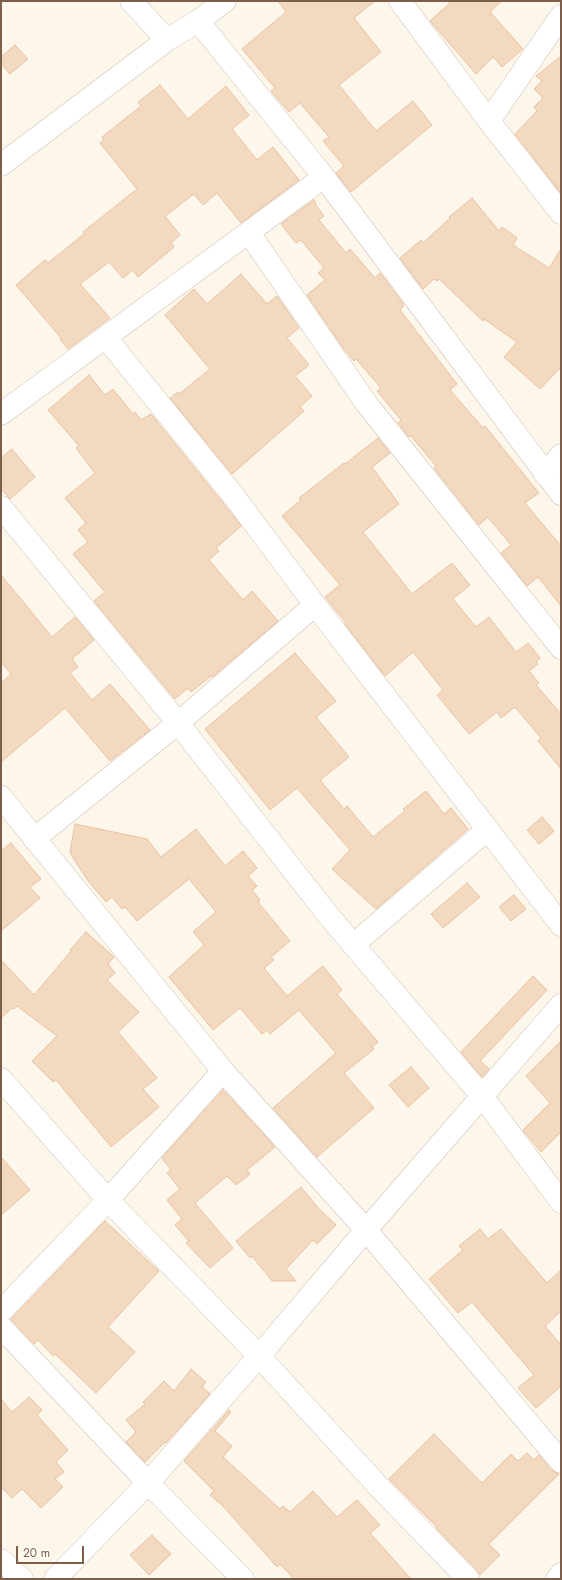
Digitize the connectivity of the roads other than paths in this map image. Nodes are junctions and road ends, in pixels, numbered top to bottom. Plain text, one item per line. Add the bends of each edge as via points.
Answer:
1 (131, 1) edge
2 (225, 1) edge
3 (400, 1) edge
4 (561, 16) edge
5 (198, 21) junction
6 (167, 40) junction
7 (489, 121) junction
8 (1, 165) edge
9 (324, 177) junction
10 (561, 213) edge
11 (249, 232) junction
12 (106, 338) junction
13 (1, 414) edge
14 (561, 455) edge
15 (545, 474) junction
16 (561, 494) edge
17 (1, 507) edge
18 (315, 605) junction
19 (561, 648) edge
20 (178, 723) junction
21 (1, 798) edge
22 (488, 829) junction
23 (34, 839) junction
24 (561, 925) edge
25 (353, 945) junction
26 (561, 1005) edge
27 (223, 1072) junction
28 (1, 1079) edge
29 (482, 1096) junction
30 (108, 1200) junction
31 (561, 1202) edge
32 (366, 1230) junction
33 (1, 1311) edge
34 (1, 1327) edge
35 (259, 1356) junction
36 (561, 1462) edge
37 (148, 1483) junction
38 (1, 1560) edge
39 (561, 1574) edge
40 (22, 1579) edge
41 (54, 1579) edge
42 (243, 1579) edge
43 (468, 1579) edge
44 (557, 1579) edge

1 - 6 street
2 - 5 street
3 - 7 street
4 - 7 street
5 - 6 street
5 - 9 street
6 - 8 street
7 - 10 street
9 - 11 street
9 - 15 street
11 - 12 street
11 - 19 street via 366,403
12 - 13 street
12 - 18 street via 233,495
14 - 15 street
15 - 16 street
17 - 20 street
18 - 20 street
18 - 22 street
20 - 23 street
20 - 25 street
21 - 23 street
22 - 24 street
22 - 25 street
23 - 27 street
25 - 29 street
26 - 29 street
27 - 30 street
27 - 32 street
28 - 30 street
29 - 31 street
29 - 32 street
30 - 33 street
30 - 35 street
32 - 35 street
32 - 36 street
34 - 37 street
35 - 37 street
35 - 43 street
37 - 41 street
37 - 42 street
38 - 40 street
39 - 44 street

